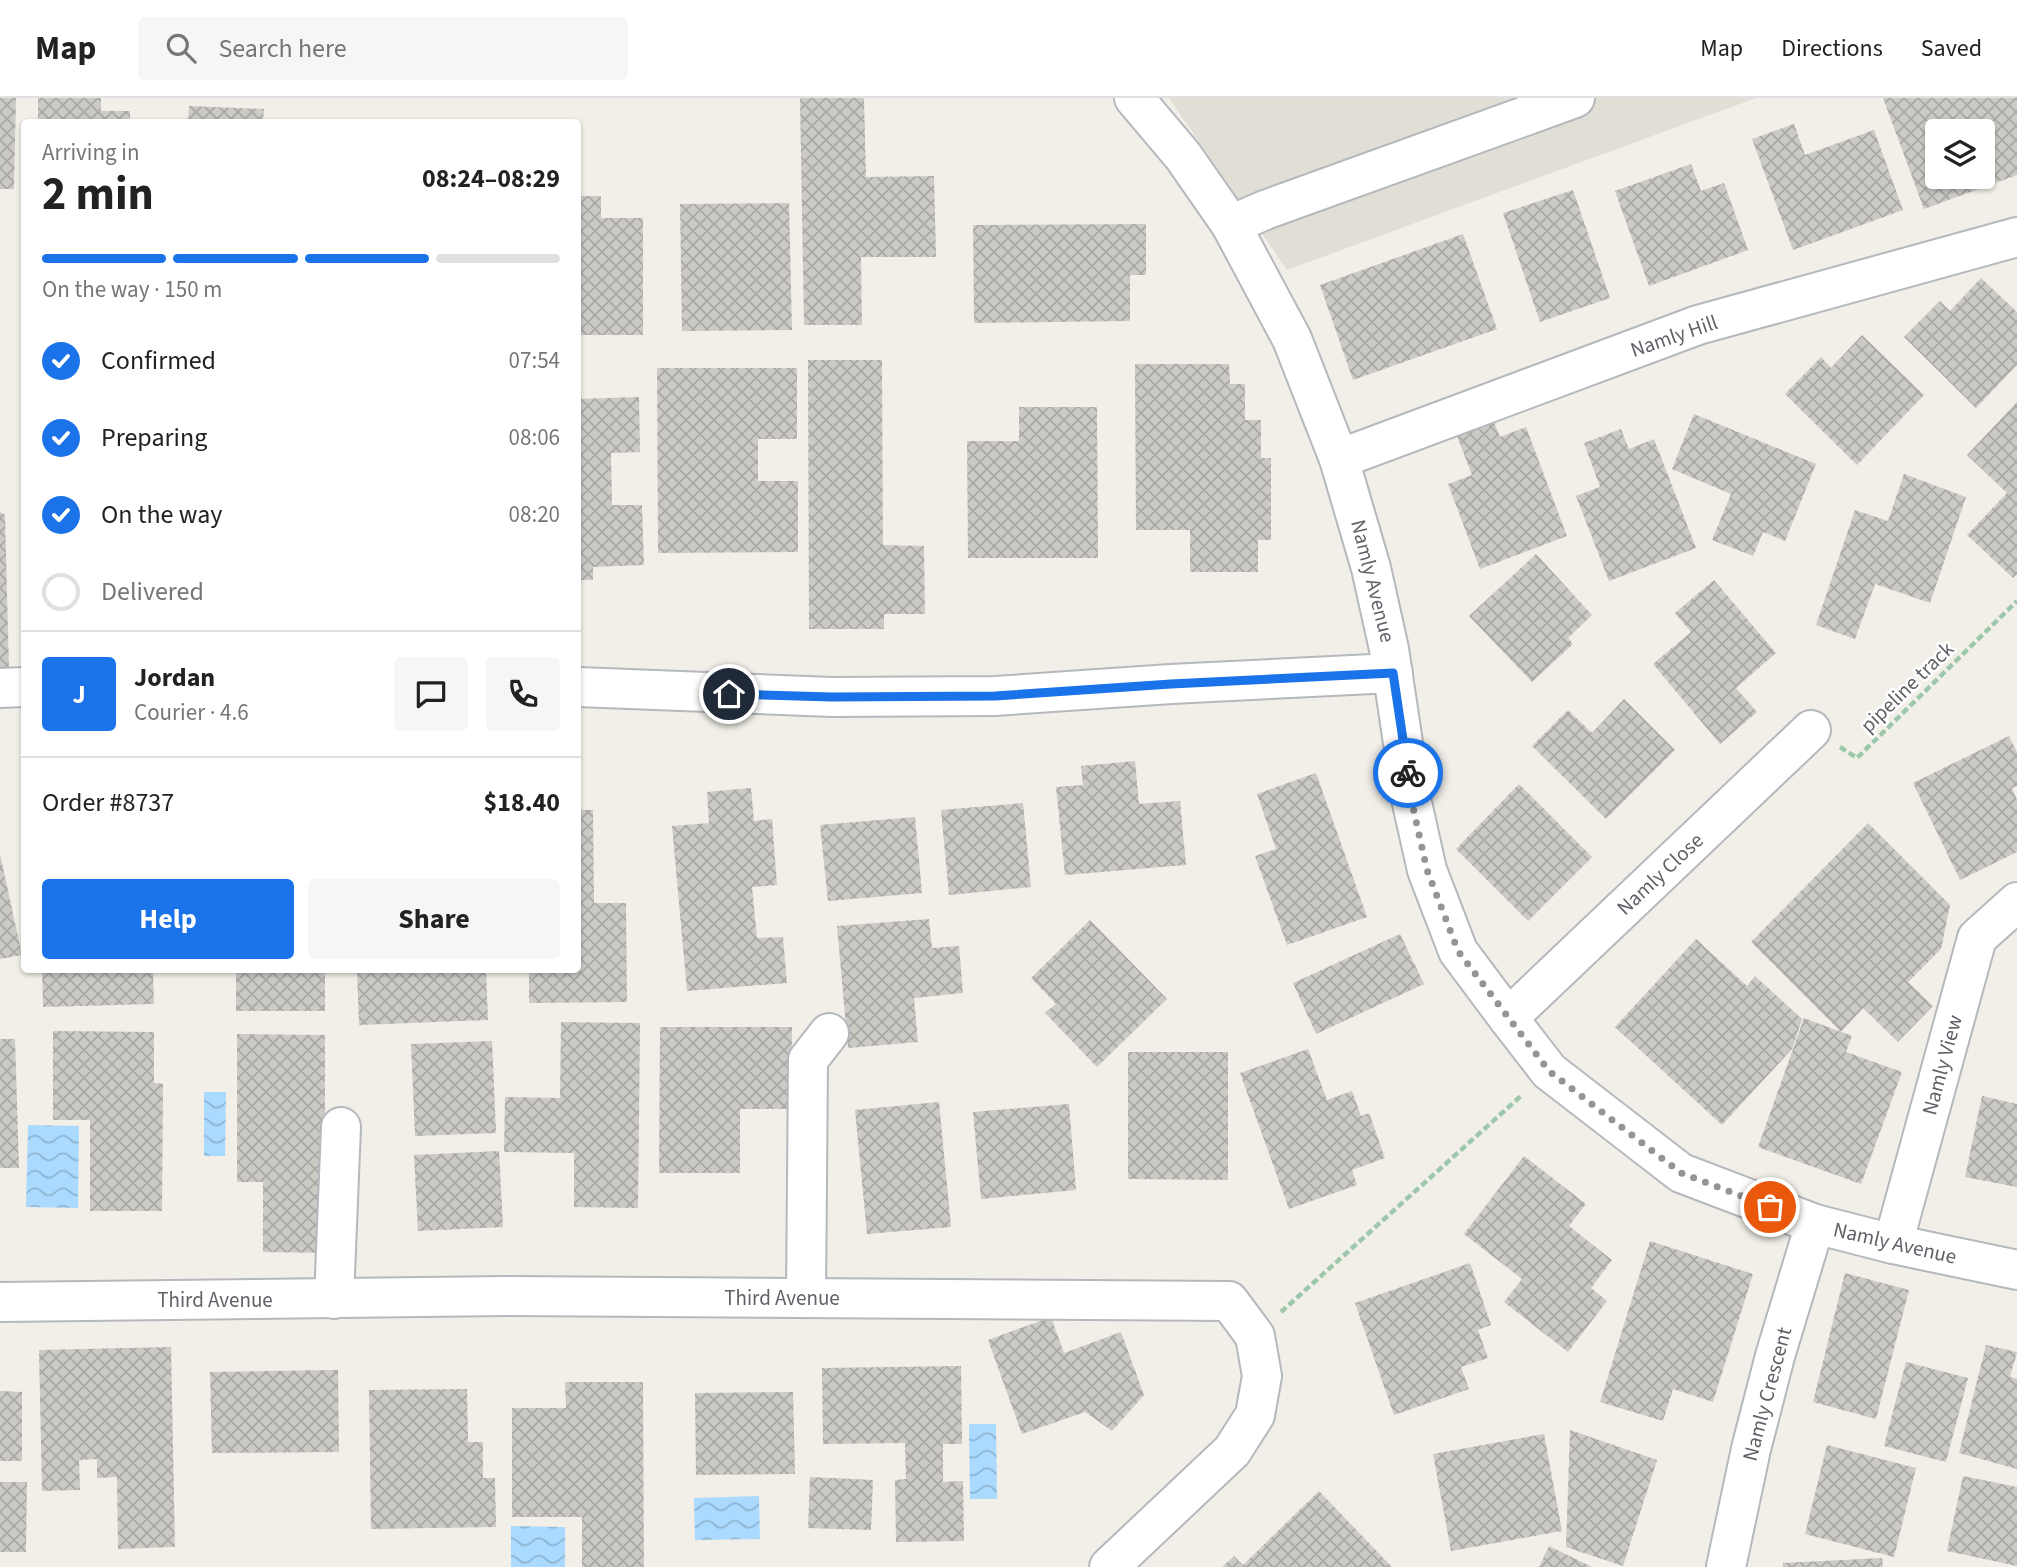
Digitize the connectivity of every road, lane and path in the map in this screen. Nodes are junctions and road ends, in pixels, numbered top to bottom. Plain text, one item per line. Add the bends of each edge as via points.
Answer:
1 (1134, 98) edge
2 (1575, 98) edge
3 (1231, 225) junction
4 (2017, 237) edge
5 (1339, 459) junction
6 (2017, 601) edge
7 (1393, 673) junction
8 (21, 687) edge
9 (581, 687) edge
10 (0, 688) edge
11 (1811, 730) joint
12 (2017, 902) edge
13 (1508, 1018) junction
14 (829, 1033) dead end
15 (1549, 1071) junction
16 (341, 1128) dead end
17 (1815, 1224) junction
18 (1893, 1244) junction
19 (2017, 1270) edge
20 (806, 1298) junction
21 (334, 1299) junction
22 (0, 1302) edge
23 (1255, 1336) junction
24 (1109, 1567) edge
25 (1726, 1567) edge

1 - 3 street, Namly Avenue via 1183,156
2 - 3 street
3 - 5 street, Namly Avenue via 1292,338
4 - 5 street, Namly Hill via 1698,325
5 - 7 street, Namly Avenue via 1371,568
6 - 11 path, pipeline track via 1857,758
7 - 9 street via 995,696 832,697
7 - 13 street, Namly Avenue via 1427,870 1458,951
8 - 10 street
11 - 13 street, Namly Close
12 - 18 street, Namly View via 1977,939
13 - 15 street, Namly Avenue
14 - 20 street via 808,1060
15 - 17 street, Namly Avenue via 1681,1173
15 - 23 path
16 - 21 street
17 - 18 street, Namly Avenue
17 - 25 street, Namly Crescent via 1775,1356
18 - 19 street, Namly Avenue
20 - 21 street, Third Avenue
20 - 23 street, Third Avenue via 1228,1301
21 - 22 street, Third Avenue
23 - 24 street, Third Avenue via 1262,1376 1255,1415 1232,1451

